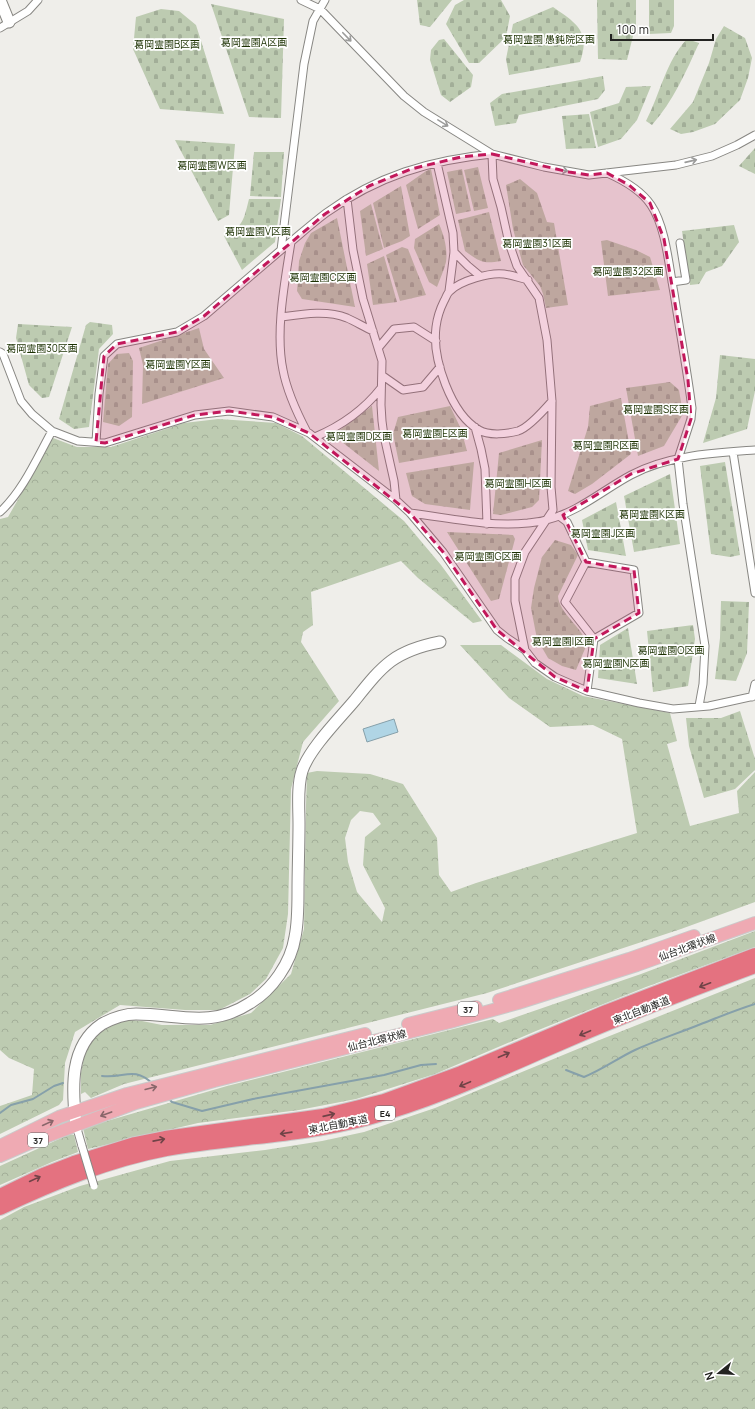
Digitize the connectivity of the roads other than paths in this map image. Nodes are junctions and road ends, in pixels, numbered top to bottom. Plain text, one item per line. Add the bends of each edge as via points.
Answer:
1 (0, 0) edge
2 (38, 0) edge
3 (301, 0) edge
4 (325, 0) edge
5 (320, 9) junction
6 (5, 25) edge
7 (755, 135) edge
8 (492, 154) junction
9 (437, 163) junction
10 (607, 172) junction
11 (347, 199) junction
12 (291, 242) junction
13 (680, 243) dead end
14 (281, 250) junction
15 (454, 252) junction
16 (480, 276) junction
17 (528, 280) junction
18 (672, 282) junction
19 (449, 291) junction
20 (282, 317) junction
21 (372, 331) junction
22 (436, 341) junction
23 (379, 347) junction
24 (0, 352) edge
25 (440, 367) junction
26 (383, 376) junction
27 (382, 387) junction
28 (552, 401) junction
29 (475, 427) junction
30 (52, 431) junction
31 (308, 432) junction
32 (315, 437) junction
33 (96, 442) junction
34 (755, 450) edge
35 (733, 452) junction
36 (678, 459) junction
37 (396, 500) junction
38 (0, 512) edge
39 (410, 513) junction
40 (559, 516) junction
41 (545, 521) junction
42 (487, 524) junction
43 (586, 562) junction
44 (755, 593) edge
45 (594, 639) junction
46 (440, 642) dead end
47 (525, 650) junction
48 (755, 684) edge
49 (587, 691) junction
50 (754, 696) edge
51 (699, 706) junction
52 (755, 914) edge
53 (755, 923) edge
54 (755, 955) edge
55 (755, 966) edge
56 (179, 1086) junction
57 (75, 1112) junction
58 (76, 1125) junction
59 (0, 1146) edge
60 (0, 1156) edge
61 (94, 1186) dead end
62 (0, 1196) edge
63 (0, 1208) edge

1 - 6 street
2 - 6 street via 28,11
3 - 5 street
4 - 5 street
5 -> 8 street via 404,96 424,112
5 - 14 street via 313,21 304,64
10 -> 7 street via 676,165 712,156
8 - 9 street via 461,157
8 -> 10 street via 569,172 589,175
8 - 17 street via 493,179 509,243 517,266
9 - 11 street via 392,176
9 - 15 street via 453,233
10 - 18 street via 642,195 656,212
11 - 12 street
11 - 21 street via 357,274
12 - 14 street
12 - 20 street
13 - 18 street via 686,280
14 - 33 street via 204,316 177,332 117,344 104,356
15 - 16 street
15 - 19 street
16 - 17 street via 503,274
16 - 19 street
17 - 28 street via 539,298 547,340
18 - 36 street via 692,408 691,420
19 - 22 street via 441,308
20 - 21 street via 308,313 346,317
20 - 31 street via 280,340 283,370 294,404
21 - 23 street
22 - 23 street via 414,327 394,329
22 - 25 street
23 - 26 street
24 - 30 street via 21,401
25 - 26 street via 423,387 403,390
25 - 29 street via 453,400 466,420
26 - 27 street
27 - 32 street via 352,417
27 - 37 street via 384,436
28 - 29 street via 520,431 498,434 481,431
28 - 41 street via 553,510
29 - 42 street via 485,469
30 - 33 street via 78,441
30 - 38 street via 17,491
31 - 32 street
31 - 33 street via 274,417 229,412 195,415 106,443
32 - 37 street
34 - 35 street
35 - 36 street
35 - 44 street
36 - 40 street via 665,461 631,474
36 - 51 street via 705,646
37 - 39 street
39 - 42 street
39 - 47 street via 443,552 497,630
40 - 41 street
40 - 43 street via 567,522
41 - 42 street via 510,525
41 - 47 street via 525,552 515,579 515,601
43 - 45 street via 565,602
43 - 45 street via 634,570 639,610 639,613
45 - 49 street
46 - 57 street via 405,652 382,668 310,754 303,767 298,798 298,904 295,938 291,953 270,986 241,1009 214,1017 195,1019 136,1014 108,1020 92,1032 80,1050 75,1064
47 - 49 street via 536,663 555,677
48 - 50 street
49 - 51 street via 673,709
50 - 51 street
52 - 56 main road, 仙台北環状線 / 37 via 628,959 498,1000
53 - 56 main road, 仙台北環状線 / 37 via 637,965 518,1003 255,1070
62 -> 54 highway, 東北自動車道 / E4 via 43,1175 135,1144 323,1116 384,1101 461,1073 606,1012
55 -> 63 highway, 東北自動車道 / E4 via 611,1021 461,1086 386,1113 350,1123 172,1148 137,1156 81,1173
57 -> 56 main road, 仙台北環状線 / 37 via 127,1094
56 -> 58 main road, 仙台北環状線 / 37
57 - 58 street
59 -> 57 main road, 仙台北環状線 / 37
58 - 60 main road, 仙台北環状線 / 37
58 - 61 street, bridge

